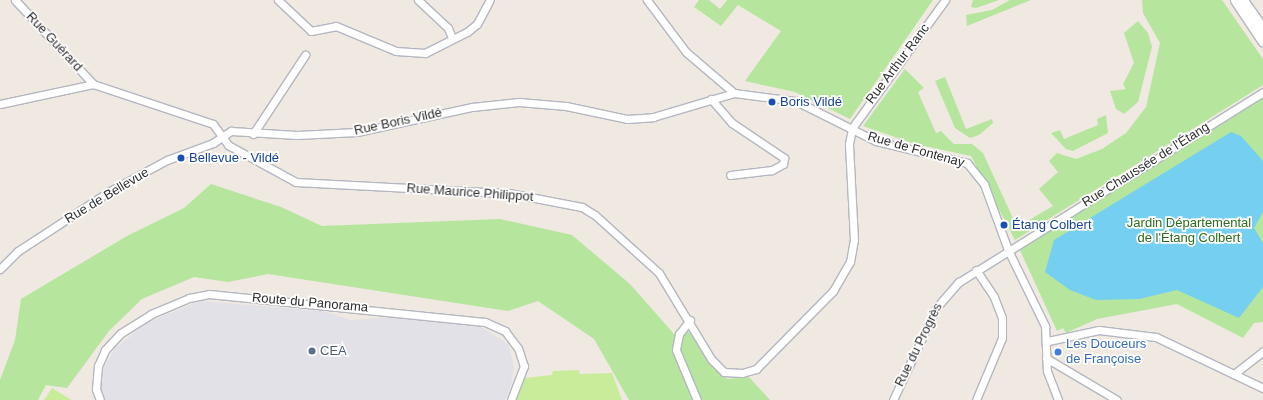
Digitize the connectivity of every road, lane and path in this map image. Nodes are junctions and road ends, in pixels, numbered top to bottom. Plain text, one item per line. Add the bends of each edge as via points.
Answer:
1 (15, 0) edge
2 (278, 0) edge
3 (418, 0) edge
4 (490, 0) edge
5 (647, 0) edge
6 (945, 0) edge
7 (1235, 0) edge
8 (1244, 0) edge
9 (1263, 29) edge
10 (452, 38) junction
11 (1263, 42) edge
12 (305, 55) dead end
13 (93, 84) junction
14 (1263, 92) edge
15 (734, 93) junction
16 (711, 99) junction
17 (0, 104) edge
18 (852, 128) junction
19 (253, 134) junction
20 (222, 136) junction
21 (730, 175) dead end
22 (1008, 250) junction
23 (0, 269) edge
24 (976, 270) junction
25 (690, 320) junction
26 (1048, 341) junction
27 (1263, 351) edge
28 (1046, 358) junction
29 (1234, 374) junction
30 (1263, 388) edge
31 (100, 400) edge
32 (511, 400) edge
33 (697, 400) edge
34 (893, 400) edge
35 (976, 400) edge
36 (1058, 400) edge
37 (1117, 400) edge

1 - 13 street, Rue Guérard
2 - 10 street via 311,31 336,26 396,51 425,53
3 - 10 street via 448,28
4 - 10 street via 477,24
5 - 15 street via 686,52
6 - 18 street, Rue Arthur Ranc
7 - 11 main road
8 - 9 main road
12 - 19 street
13 - 17 street
13 - 20 street via 195,116 214,124
14 - 22 street, Rue Chaussée de l'Étang
15 - 16 street, Rue Boris Vildé
15 - 18 street, Rue de Fontenay via 796,101
16 - 19 street, Rue Boris Vildé via 653,117 627,120 566,106 519,102 472,107 357,132
16 - 21 street via 732,124 784,158 783,164 772,170
18 - 22 street, Rue de Fontenay via 876,141 967,163 984,184
18 - 25 street, Rue Maurice Philippot via 849,144 854,240 850,262 833,291 756,369 742,373 724,372 711,358
19 - 20 street, Rue Boris Vildé via 231,131
20 - 23 street, Rue de Bellevue via 167,160 108,192 18,251
20 - 25 street, Rue Maurice Philippot via 239,153 296,182 508,193 582,207 600,219 659,273
22 - 24 street, Rue du Progrès
22 - 26 street, Rue de Fontenay via 1045,326
24 - 34 street, Rue du Progrès via 944,296 936,308
24 - 35 street via 994,297 1002,318 1002,338
25 - 33 street via 679,334 676,350
26 - 28 street
26 - 29 street via 1099,330 1156,337
27 - 29 street
28 - 36 street
28 - 37 street
29 - 30 street
31 - 32 street, Route du Panorama via 96,389 98,366 105,350 121,333 151,314 189,298 209,294 485,322 505,331 518,348 524,366

